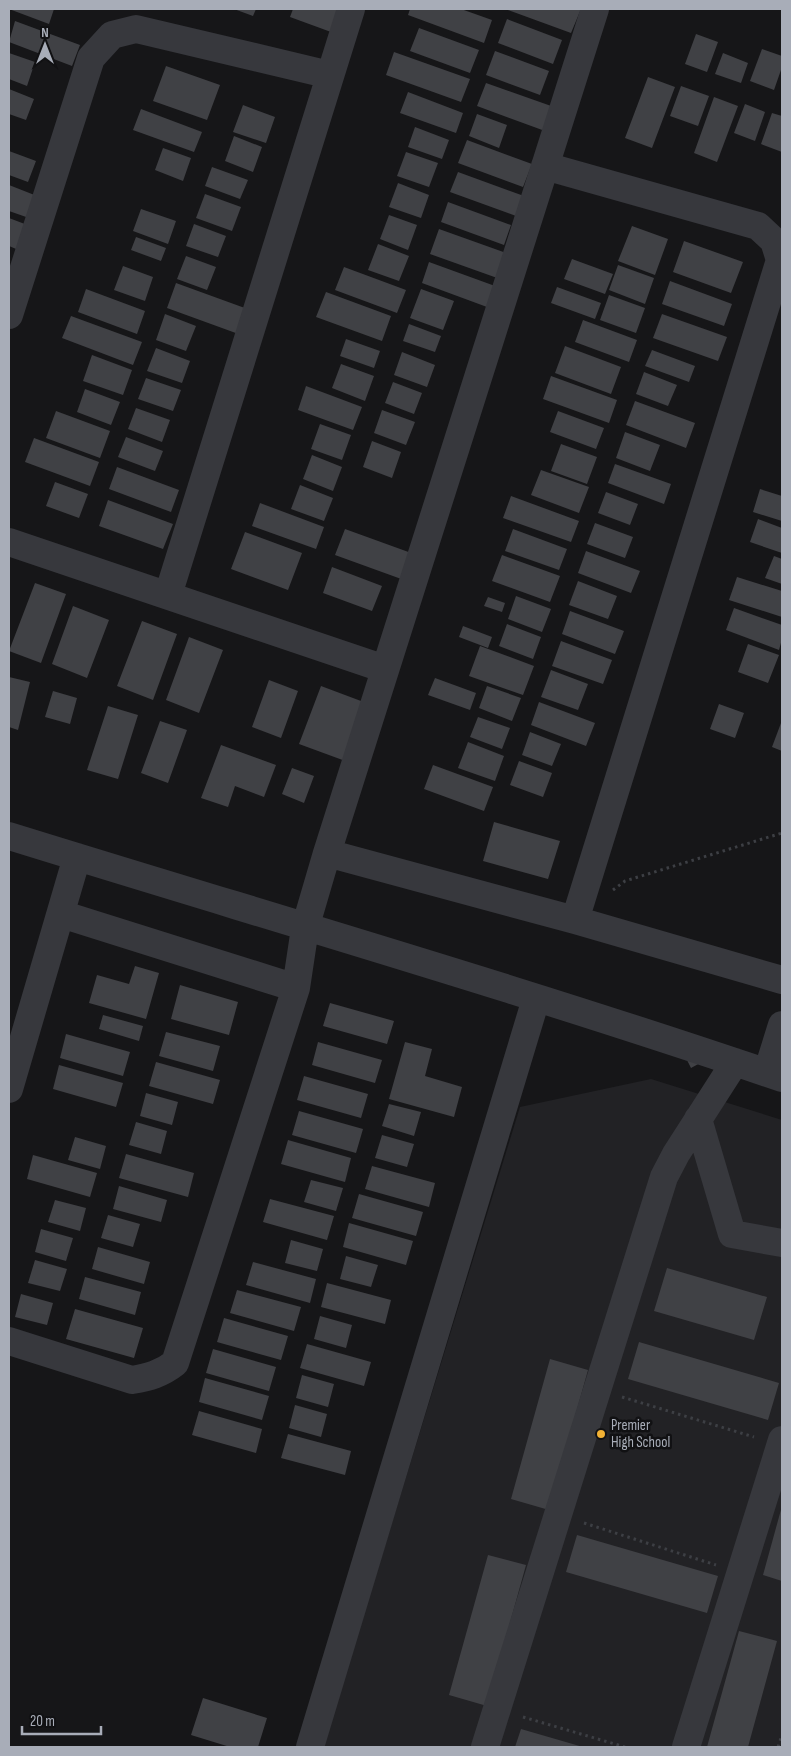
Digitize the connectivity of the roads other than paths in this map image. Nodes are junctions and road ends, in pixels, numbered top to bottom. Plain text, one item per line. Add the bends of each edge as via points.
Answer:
1 (351, 9) edge
2 (595, 9) edge
3 (330, 75) junction
4 (545, 166) junction
5 (9, 315) edge
6 (9, 542) edge
7 (168, 595) junction
8 (385, 669) junction
9 (9, 836) edge
10 (327, 853) junction
11 (77, 857) junction
12 (61, 914) junction
13 (575, 920) junction
14 (305, 928) junction
15 (782, 980) edge
16 (296, 988) junction
17 (536, 999) junction
18 (782, 1025) edge
19 (735, 1062) junction
20 (774, 1076) edge
21 (9, 1089) edge
22 (698, 1119) junction
23 (782, 1243) edge
24 (9, 1341) edge
25 (781, 1442) edge
26 (310, 1747) edge
27 (485, 1747) edge
28 (686, 1747) edge

1 - 3 street
2 - 4 street
3 - 5 street via 136,30 112,35 91,58
3 - 7 street
4 - 8 street
4 - 13 street via 758,226 774,241 780,260
6 - 7 street
7 - 8 street
8 - 10 street
9 - 11 street
10 - 13 street
10 - 14 street
11 - 12 street
11 - 14 street
12 - 16 street
12 - 21 street
13 - 15 street
14 - 16 street
14 - 17 street
16 - 24 street via 175,1363 152,1377 132,1380
17 - 19 street
17 - 26 street
18 - 20 street
19 - 20 street
19 - 22 street
22 - 23 street via 732,1234
22 - 27 street via 664,1177
25 - 28 street

